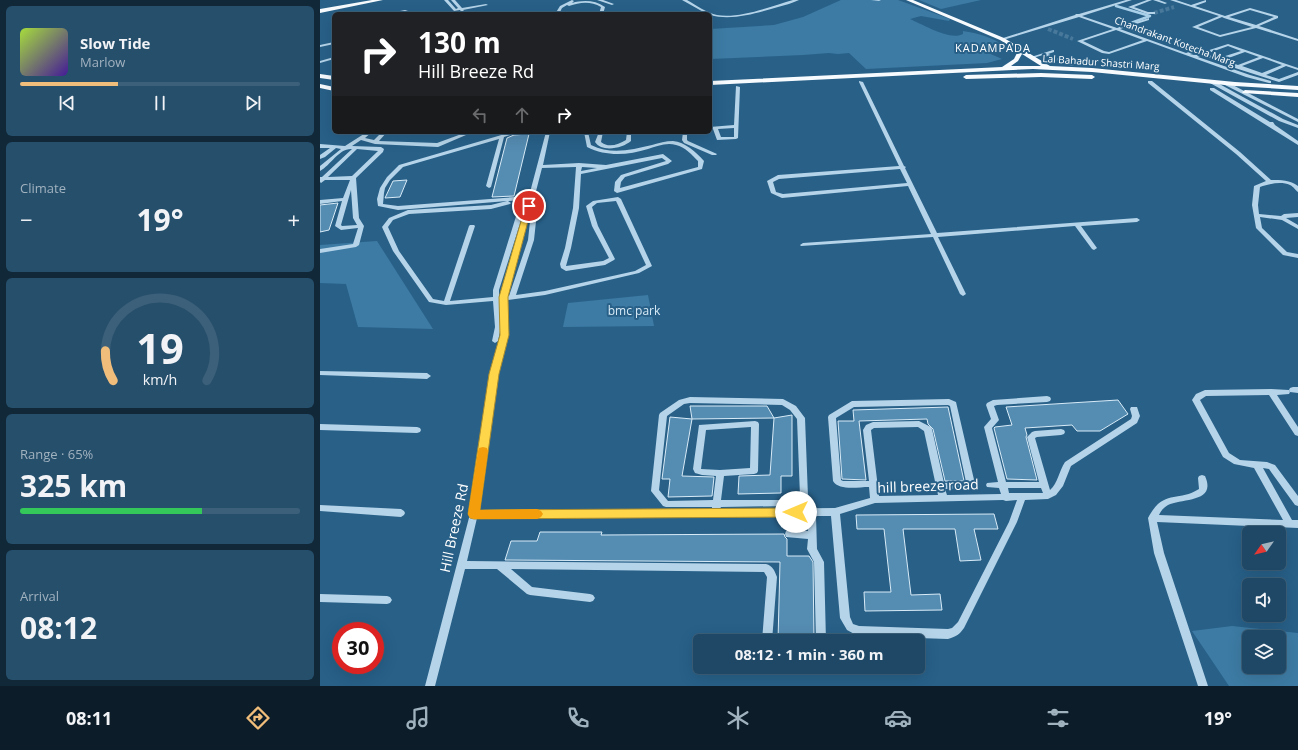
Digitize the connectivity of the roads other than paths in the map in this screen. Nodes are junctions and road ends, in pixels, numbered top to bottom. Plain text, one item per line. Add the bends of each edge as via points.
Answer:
1 (380, 0) edge
2 (446, 0) edge
3 (453, 0) edge
4 (574, 0) edge
5 (599, 0) edge
6 (684, 0) edge
7 (797, 0) edge
8 (873, 0) edge
9 (879, 0) edge
10 (909, 0) edge
11 (1130, 0) edge
12 (1134, 0) edge
13 (1150, 0) edge
14 (1155, 0) edge
15 (1172, 0) tunnel mouth
16 (1205, 1) dead end
17 (1142, 3) junction
18 (1165, 3) dead end
19 (612, 4) dead end
20 (486, 5) dead end
21 (569, 5) dead end
22 (1191, 6) junction
23 (461, 9) junction
24 (320, 11) edge
25 (463, 12) edge
26 (558, 12) edge
27 (602, 12) edge
28 (706, 12) edge
29 (1154, 13) tunnel mouth
30 (712, 15) edge
31 (1231, 15) junction
32 (1077, 16) junction
33 (1221, 16) junction
34 (712, 18) edge
35 (716, 18) junction
36 (1148, 19) tunnel mouth
37 (1261, 24) junction
38 (1042, 26) junction
39 (1091, 26) dead end
40 (1255, 26) junction
41 (1123, 27) junction
42 (1097, 28) dead end
43 (1113, 28) junction
44 (1248, 28) junction
45 (1103, 30) junction
46 (1153, 37) dead end
47 (1002, 39) junction
48 (1073, 39) tunnel mouth
49 (332, 40) edge
50 (1146, 40) junction
51 (1298, 40) edge
52 (320, 42) edge
53 (332, 44) edge
54 (320, 47) edge
55 (1018, 50) junction
56 (1053, 51) dead end
57 (1201, 51) junction
58 (1244, 51) junction
59 (1044, 54) junction
60 (1187, 54) junction
61 (1033, 57) junction
62 (1193, 57) junction
63 (1265, 58) junction
64 (332, 59) edge
65 (1219, 60) junction
66 (320, 62) edge
67 (1084, 62) dead end
68 (1286, 65) junction
69 (1037, 67) junction
70 (1241, 67) junction
71 (1004, 68) junction
72 (1049, 68) junction
73 (1298, 69) edge
74 (1232, 71) junction
75 (1298, 73) edge
76 (1041, 75) junction
77 (1052, 75) junction
78 (1262, 75) junction
79 (320, 76) edge
80 (1298, 77) edge
81 (332, 78) edge
82 (861, 82) junction
83 (1150, 82) junction
84 (1269, 82) dead end
85 (1285, 82) dead end
86 (712, 83) edge
87 (1212, 85) junction
88 (320, 86) edge
89 (738, 87) junction
90 (1226, 87) junction
91 (332, 88) edge
92 (712, 88) edge
93 (1298, 88) edge
94 (1239, 91) junction
95 (1267, 93) junction
96 (1298, 95) edge
97 (1259, 101) junction
98 (1267, 105) junction
99 (1263, 110) junction
100 (1298, 121) edge
101 (736, 126) junction
102 (1273, 126) junction
103 (1298, 127) edge
104 (713, 128) edge
105 (367, 134) edge
106 (383, 134) edge
107 (466, 134) edge
108 (510, 134) edge
109 (548, 134) edge
110 (586, 134) edge
111 (600, 134) edge
112 (629, 134) edge
113 (685, 134) edge
114 (502, 136) junction
115 (361, 138) junction
116 (374, 142) junction
117 (1298, 143) edge
118 (320, 146) edge
119 (336, 146) junction
120 (348, 147) junction
121 (357, 147) junction
122 (329, 152) junction
123 (339, 152) junction
124 (714, 154) dead end
125 (320, 157) edge
126 (320, 162) edge
127 (327, 162) junction
128 (634, 162) junction
129 (580, 165) junction
130 (540, 167) junction
131 (606, 167) junction
132 (903, 168) junction
133 (320, 169) edge
134 (639, 171) junction
135 (579, 173) junction
136 (353, 178) junction
137 (321, 180) edge
138 (1270, 182) junction
139 (910, 184) junction
140 (489, 186) dead end
141 (1298, 190) edge
142 (617, 191) junction
143 (531, 198) junction
144 (345, 199) junction
145 (618, 199) junction
146 (320, 202) edge
147 (589, 206) junction
148 (576, 208) junction
149 (1298, 214) edge
150 (1257, 215) junction
151 (1283, 218) junction
152 (1137, 220) dead end
153 (1077, 225) junction
154 (361, 226) junction
155 (472, 226) dead end
156 (1298, 227) edge
157 (935, 236) junction
158 (803, 245) dead end
159 (1094, 248) dead end
160 (320, 251) edge
161 (1298, 256) edge
162 (963, 294) dead end
163 (512, 298) junction
164 (496, 299) junction
165 (446, 303) junction
166 (495, 342) dead end
167 (320, 373) edge
168 (427, 376) dead end
169 (1292, 391) edge
170 (1271, 392) junction
171 (1047, 399) dead end
172 (1134, 409) dead end
173 (320, 427) edge
174 (417, 430) dead end
175 (1061, 432) dead end
176 (1298, 433) edge
177 (1258, 465) junction
178 (720, 472) junction
179 (1202, 478) dead end
180 (874, 484) junction
181 (990, 485) dead end
182 (1002, 485) junction
183 (1045, 485) junction
184 (940, 486) junction
185 (1048, 496) junction
186 (1022, 497) junction
187 (942, 498) junction
188 (1006, 498) junction
189 (876, 500) junction
190 (1298, 503) edge
191 (320, 508) edge
192 (716, 508) junction
193 (812, 512) junction
194 (835, 512) junction
195 (401, 513) dead end
196 (474, 514) junction
197 (1152, 518) junction
198 (1293, 524) edge
199 (789, 534) dead end
200 (812, 535) junction
201 (461, 565) junction
202 (500, 566) junction
203 (320, 598) edge
204 (590, 598) dead end
205 (387, 600) dead end
206 (768, 634) edge
207 (821, 634) edge
208 (430, 686) edge
209 (1203, 686) edge

1 - 24 main road
2 - 23 street via 454,10
3 - 23 street
4 - 26 street via 561,7
5 - 19 street
6 - 28 street
7 - 35 street via 758,12
8 - 9 street
10 - 47 main road
11 - 32 street
12 - 17 street
13 - 17 street
14 - 18 street
15 - 22 street
16 - 22 street
17 - 29 street via 1130,6
20 - 23 street
21 - 27 street via 585,2 600,5 603,7
22 - 33 street
23 - 25 street
30 - 35 street
31 - 33 street
31 - 37 street
31 - 37 street via 1250,9 1277,18
32 - 38 street
32 - 43 street, Chandrakant Kotecha Marg
33 - 40 street
33 - 44 street
33 - 44 street via 1194,27 1218,36
34 - 35 street
36 - 41 street
37 - 40 street
38 - 39 street via 1048,28 1073,20
38 - 47 street
40 - 44 street
40 - 51 street
41 - 43 street
41 - 46 street
42 - 45 street
43 - 45 street
43 - 50 street, Chandrakant Kotecha Marg
43 - 50 street via 1079,41 1109,53
45 - 48 street
47 - 55 main road
49 - 52 street
50 - 60 street, Chandrakant Kotecha Marg
53 - 54 street
55 - 61 main road
55 - 69 main road
55 - 71 main road via 1016,60
56 - 59 street
57 - 58 street via 1226,45
57 - 60 street
57 - 62 street
57 - 65 street
58 - 63 street
58 - 65 street
59 - 61 street
59 - 67 street via 1071,65
60 - 62 street, Chandrakant Kotecha Marg
61 - 72 main road
62 - 74 street, Chandrakant Kotecha Marg
63 - 68 street
63 - 70 street
64 - 66 street
65 - 70 street
68 - 73 street
68 - 78 street
69 - 71 main road, Lal Bahadur Shastri Marg
69 - 72 main road, Lal Bahadur Shastri Marg
69 - 76 main road
70 - 74 street
70 - 78 street
71 - 86 main road, Lal Bahadur Shastri Marg
72 - 77 main road
72 - 87 main road, Lal Bahadur Shastri Marg via 1092,70
74 - 84 street, Chandrakant Kotecha Marg
75 - 78 street via 1281,81
76 - 77 main road, Lal Bahadur Shastri Marg
76 - 82 main road, Lal Bahadur Shastri Marg
77 - 83 main road, Lal Bahadur Shastri Marg
79 - 81 main road
80 - 85 street
82 - 89 main road, Lal Bahadur Shastri Marg
82 - 132 street
83 - 87 main road, Lal Bahadur Shastri Marg
83 - 138 street
87 - 90 main road, Lal Bahadur Shastri Marg
87 - 102 street
88 - 91 main road
89 - 92 main road, Lal Bahadur Shastri Marg
89 - 101 street
90 - 93 main road, Lal Bahadur Shastri Marg
90 - 94 main road, Lal Bahadur Shastri Marg
90 - 99 street
94 - 95 main road, Lal Bahadur Shastri Marg
94 - 97 street
95 - 96 main road, Lal Bahadur Shastri Marg
95 - 97 main road
97 - 98 street
98 - 99 street
98 - 100 street
99 - 102 street
99 - 103 street
101 - 104 street
101 - 104 street via 736,138 733,139 719,140
102 - 117 street
105 - 115 street
106 - 116 street
107 - 116 street via 438,144
108 - 114 street
109 - 130 street
110 - 142 street via 589,146 597,150 626,152 661,143 673,143 679,144 701,161 700,168
111 - 112 street via 599,144 610,147 628,141
113 - 124 street via 686,142
114 - 140 street
114 - 143 street via 401,166 386,180 380,205 398,208
115 - 116 street
115 - 120 street
118 - 119 street
119 - 120 street
119 - 122 street
120 - 121 street
120 - 123 street
121 - 136 street via 378,148 381,151
121 - 137 street
122 - 123 street
122 - 125 street
123 - 127 street
126 - 127 street
127 - 133 street
128 - 131 street
128 - 134 street
128 - 134 street via 664,156 669,161
129 - 130 street
129 - 131 street
129 - 135 street
130 - 143 street
131 - 135 street
132 - 139 street
132 - 139 street via 778,177 770,181 774,193 782,196
134 - 142 street via 623,176 618,182
135 - 148 street
136 - 137 street
136 - 144 street
136 - 154 street via 356,218
138 - 141 street via 1286,182
138 - 150 street via 1257,186
139 - 157 street
142 - 145 street
143 - 163 street via 537,203 531,240
143 - 164 street via 521,210 496,290
143 - 165 street via 491,207 408,212 387,223 385,227 393,246 431,301
143 - 196 street, Hill Breeze Rd, bridge via 504,297 504,335 494,374
144 - 146 street
144 - 154 street via 339,228
145 - 147 street via 595,202
145 - 163 street via 649,266 637,272
147 - 148 street
147 - 148 street via 595,226 612,258 605,263 566,269 562,264
149 - 151 street
150 - 151 street
150 - 161 street via 1262,232 1286,254
151 - 156 street
152 - 153 street
153 - 157 street
153 - 159 street
154 - 160 street via 356,244
155 - 165 street
157 - 158 street
157 - 162 street
163 - 164 street
164 - 165 street
164 - 166 street via 499,311
167 - 168 street
169 - 170 street
170 - 176 street
170 - 177 street via 1205,393 1196,400 1231,461
171 - 182 street via 996,402 990,405 994,420 988,427
172 - 185 street via 1134,421 1068,464 1056,492
173 - 174 street
175 - 183 street via 1035,434 1031,437
177 - 190 street via 1272,467
177 - 198 street
178 - 178 street via 702,472 697,469 702,427 755,424 754,471
178 - 192 street
179 - 197 street via 1203,490 1198,494 1167,502 1160,506
180 - 184 street via 867,430 869,427 919,424 928,429
180 - 184 street via 841,484 837,481 832,417 852,404 949,402 954,404 971,484
180 - 189 street
181 - 182 street
182 - 183 street
182 - 188 street
183 - 185 street
184 - 187 street
185 - 186 street, hill breeze road
186 - 188 street, hill breeze road
186 - 194 street via 1014,522 961,625 955,632 948,634 858,631 850,627 845,618
187 - 188 street, hill breeze road
187 - 189 street, hill breeze road
189 - 194 street, hill breeze road
191 - 195 street
192 - 192 street via 666,504 655,491 663,415 682,402 690,400 783,402 793,408 801,418 804,497 789,503
192 - 193 street, hill breeze road
192 - 196 street, hill breeze road
193 - 194 street, hill breeze road
193 - 200 street
196 - 201 street, Hill Breeze Rd
197 - 198 street
197 - 209 street via 1159,553
199 - 200 street
200 - 207 street via 812,548 819,562
201 - 202 street
201 - 208 street, Hill Breeze Rd
202 - 204 street via 530,591
202 - 206 street via 766,568 772,577
203 - 205 street

